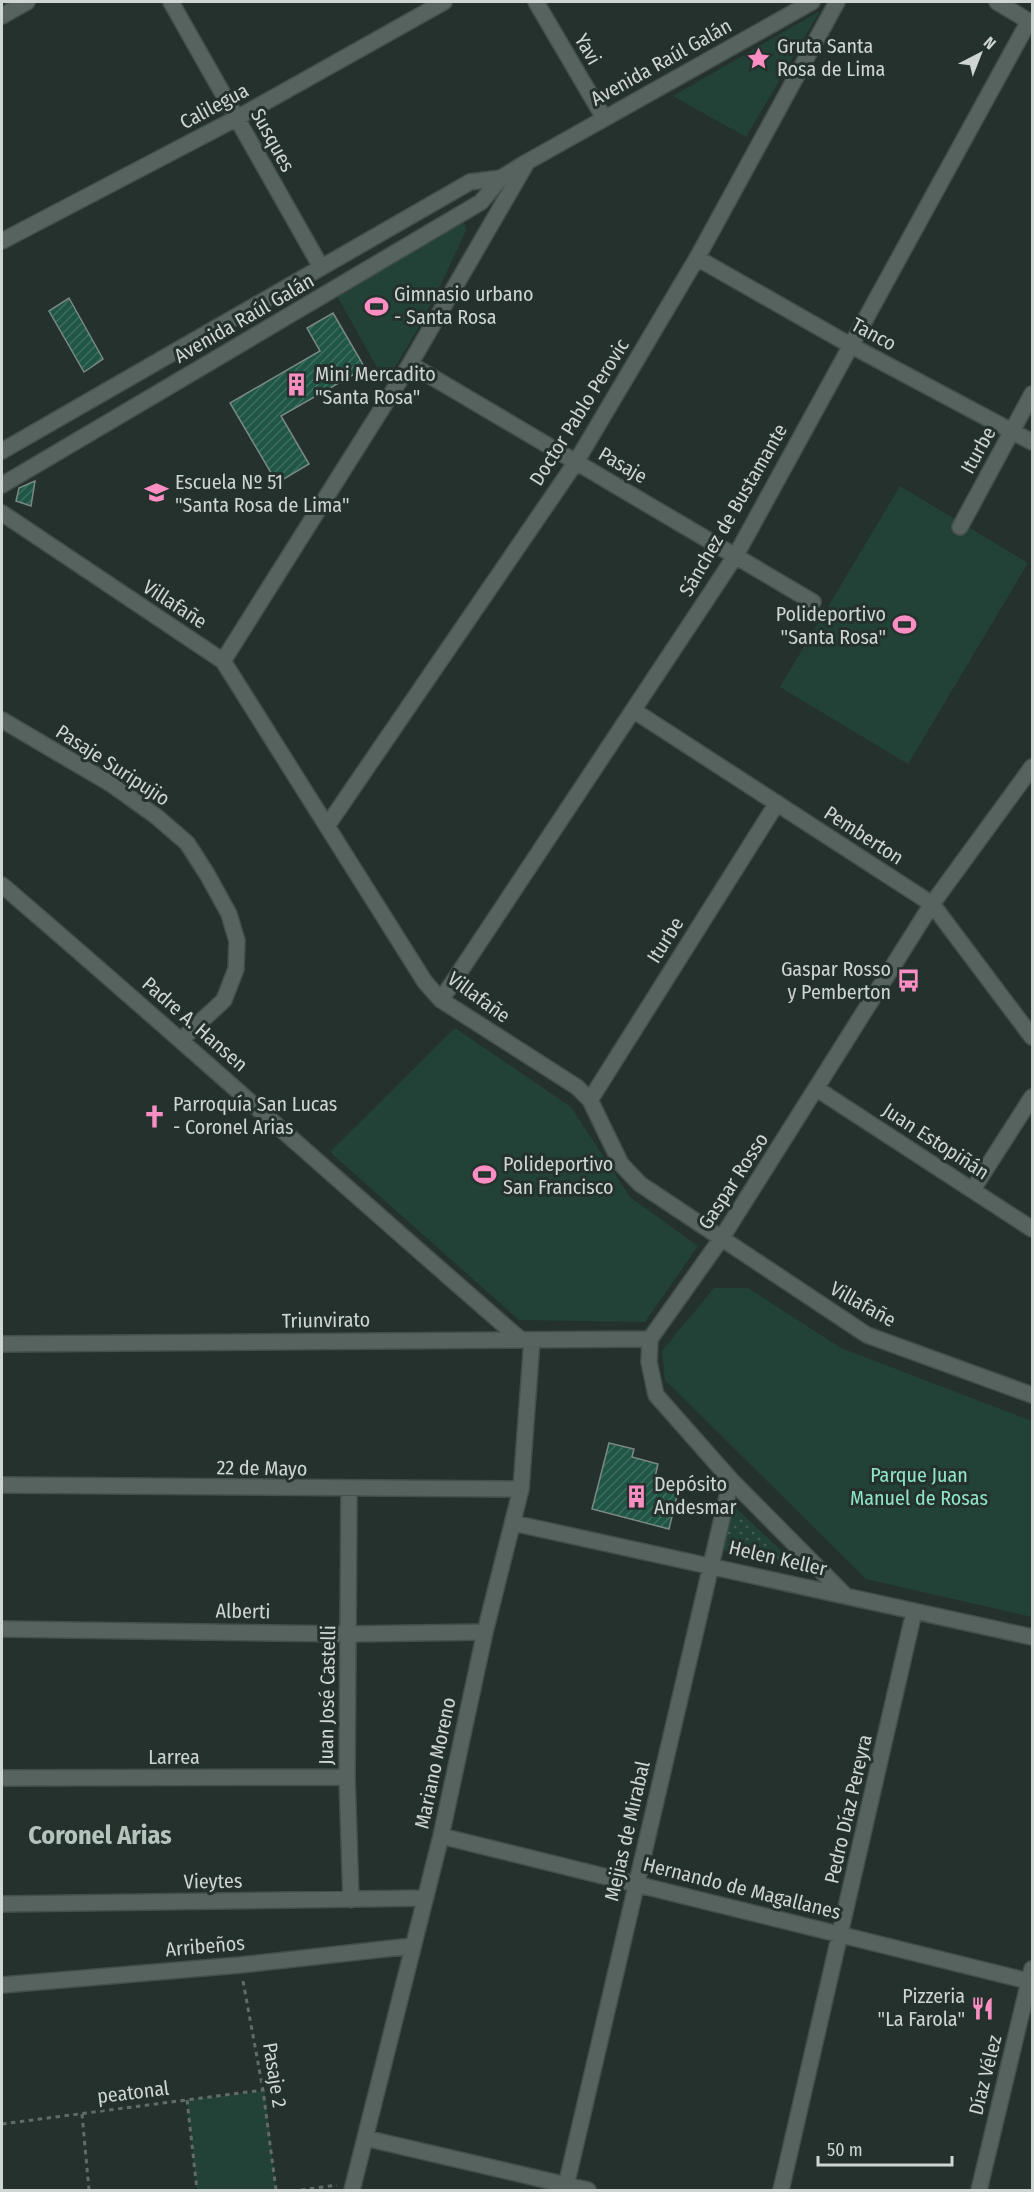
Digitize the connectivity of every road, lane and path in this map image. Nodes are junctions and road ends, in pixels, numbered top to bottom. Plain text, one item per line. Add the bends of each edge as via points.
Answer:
1 (27, 2) edge
2 (171, 2) edge
3 (444, 2) edge
4 (536, 2) edge
5 (812, 2) edge
6 (837, 2) edge
7 (997, 2) edge
8 (2, 16) edge
9 (1031, 21) edge
10 (237, 118) junction
11 (604, 118) junction
12 (527, 162) junction
13 (501, 178) junction
14 (2, 241) edge
15 (697, 258) junction
16 (321, 267) junction
17 (850, 345) junction
18 (410, 364) junction
19 (1032, 394) edge
20 (1012, 431) junction
21 (1032, 442) edge
22 (2, 451) edge
23 (576, 462) junction
24 (2, 485) edge
25 (2, 513) edge
26 (960, 527) dead end
27 (736, 555) junction
28 (813, 602) dead end
29 (223, 661) junction
30 (633, 710) junction
31 (2, 720) edge
32 (1032, 767) edge
33 (777, 803) junction
34 (327, 826) junction
35 (2, 885) edge
36 (932, 904) junction
37 (441, 1000) junction
38 (1032, 1037) edge
39 (182, 1040) junction
40 (817, 1089) junction
41 (1032, 1097) edge
42 (590, 1100) junction
43 (973, 1189) junction
44 (1032, 1229) edge
45 (721, 1239) junction
46 (650, 1339) junction
47 (526, 1340) junction
48 (2, 1344) edge
49 (1032, 1395) edge
50 (731, 1480) junction
51 (2, 1485) edge
52 (349, 1490) junction
53 (521, 1490) junction
54 (513, 1523) junction
55 (709, 1564) junction
56 (845, 1595) junction
57 (914, 1612) junction
58 (2, 1629) edge
59 (485, 1632) junction
60 (349, 1634) junction
61 (1032, 1636) edge
62 (347, 1777) junction
63 (2, 1779) edge
64 (441, 1836) junction
65 (637, 1884) junction
66 (424, 1898) junction
67 (351, 1900) junction
68 (2, 1904) edge
69 (840, 1934) junction
70 (412, 1946) junction
71 (240, 1965) junction
72 (1032, 1977) edge
73 (2, 1985) edge
74 (263, 2090) junction
75 (187, 2100) junction
76 (82, 2114) junction
77 (2, 2124) edge
78 (365, 2138) junction
79 (352, 2186) edge
80 (565, 2188) edge
81 (89, 2190) edge
82 (197, 2190) edge
83 (276, 2190) edge
84 (301, 2190) edge
85 (588, 2190) edge
86 (780, 2190) edge
87 (979, 2190) edge

1 - 8 street
2 - 10 street, Susques
3 - 10 street, Calilegua
4 - 11 street, Yavi
5 - 11 street, Avenida Raúl Galán
6 - 15 street, Doctor Pablo Perovic
7 - 9 street
9 - 17 street, Sánchez de Bustamante
10 - 14 street, Calilegua
10 - 16 street, Susques
11 - 12 street, Avenida Raúl Galán
12 - 13 street, Avenida Raúl Galán
12 - 18 street
13 - 16 street, Avenida Raúl Galán via 470,182
13 - 24 street, Avenida Raúl Galán via 481,202
15 - 17 street, Tanco
15 - 23 street, Doctor Pablo Perovic
16 - 22 street, Avenida Raúl Galán
17 - 20 street, Tanco
17 - 27 street, Sánchez de Bustamante
18 - 23 street, Pasaje
18 - 29 street
19 - 20 street, Iturbe
20 - 21 street, Tanco
20 - 26 street, Iturbe
23 - 27 street, Pasaje
23 - 34 street, Doctor Pablo Perovic
25 - 29 street, Villafañe
27 - 28 street, Pasaje
27 - 30 street, Sánchez de Bustamante
29 - 34 street, Villafañe
30 - 33 street, Pemberton
30 - 37 street, Sánchez de Bustamante
31 - 39 street, Pasaje Suripujio via 111,784 157,817 187,843 207,874 229,914 237,941 236,969 224,1000
32 - 36 street, Gaspar Rosso
33 - 36 street, Pemberton
33 - 42 street, Iturbe
34 - 37 street, Villafañe via 425,982
35 - 39 street, Padre A. Hansen
36 - 38 street, Pemberton
36 - 40 street, Gaspar Rosso
37 - 42 street, Villafañe via 577,1087
39 - 47 street, Padre A. Hansen via 324,1169
40 - 43 street, Juan Estopiñán
40 - 45 street, Gaspar Rosso
41 - 43 street
42 - 45 street, Villafañe via 621,1164 640,1184
43 - 44 street, Juan Estopiñán
45 - 46 street, Gaspar Rosso
45 - 49 street, Villafañe via 867,1335
46 - 47 street, Triunvirato
46 - 50 street via 649,1362 656,1395
47 - 48 street, Triunvirato
47 - 53 street, Mariano Moreno
50 - 55 street, Mejias de Mirabal
50 - 56 street
51 - 52 street, 22 de Mayo
52 - 53 street, 22 de Mayo
52 - 60 street, Juan José Castelli
53 - 54 street, Mariano Moreno
54 - 55 street, Helen Keller
54 - 59 street, Mariano Moreno
55 - 56 street, Helen Keller
55 - 65 street, Mejias de Mirabal
56 - 57 street, Helen Keller
57 - 61 street, Helen Keller
57 - 69 street, Pedro Díaz Pereyra
58 - 60 street, Alberti
59 - 60 street, Alberti
59 - 64 street, Mariano Moreno
60 - 62 street, Juan José Castelli
62 - 63 street, Larrea
62 - 67 street, Juan José Castelli
64 - 65 street, Hernando de Magallanes
64 - 66 street, Mariano Moreno
65 - 69 street, Hernando de Magallanes
65 - 80 street, Mejias de Mirabal
66 - 67 street, Vieytes
66 - 70 street, Mariano Moreno
67 - 68 street, Vieytes
69 - 72 street, Hernando de Magallanes
69 - 86 street, Pedro Díaz Pereyra
70 - 71 street, Arribeños
70 - 78 street, Mariano Moreno
71 - 73 street, Arribeños
71 - 74 path, Pasaje 2
72 - 87 street, Díaz Vélez
74 - 75 path, peatonal
74 - 83 path, Pasaje 2
75 - 76 path, peatonal
75 - 82 path, peatonal
76 - 77 path, peatonal
76 - 81 path, peatonal
78 - 79 street, Mariano Moreno
78 - 80 street
79 - 84 path
80 - 85 street

